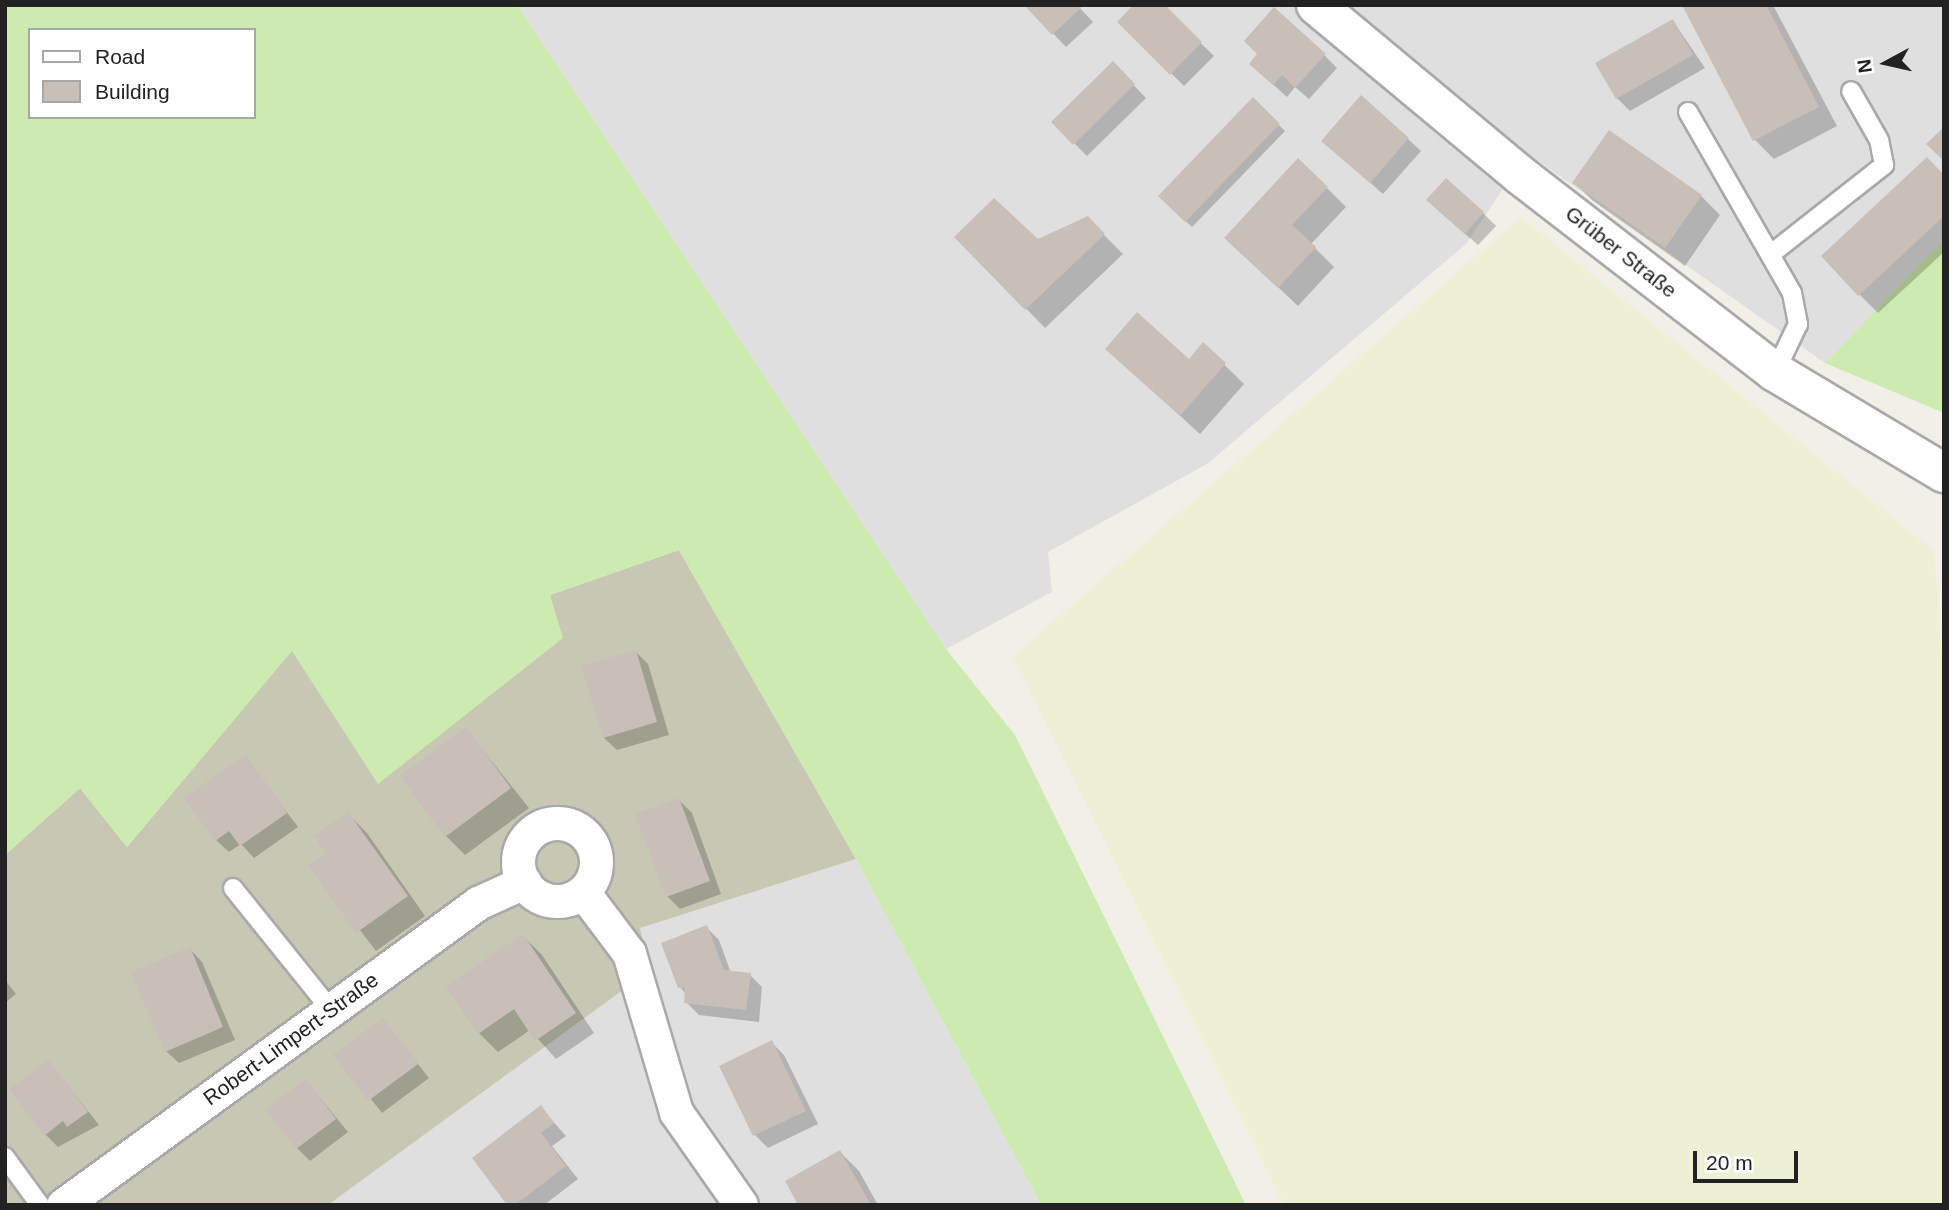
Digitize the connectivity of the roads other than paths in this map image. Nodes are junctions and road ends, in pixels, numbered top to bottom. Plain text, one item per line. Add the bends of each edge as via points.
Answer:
1 (1316, 5) edge
2 (1851, 91) dead end
3 (1688, 112) dead end
4 (1771, 254) junction
5 (1775, 372) junction
6 (1944, 473) edge
7 (524, 882) junction
8 (233, 888) dead end
9 (583, 892) junction
10 (331, 1010) junction
11 (5, 1157) edge
12 (40, 1205) edge
13 (63, 1205) edge
14 (741, 1205) edge

1 - 5 street, Grüber Straße via 1520,174
2 - 4 lane via 1879,140 1884,165
3 - 4 lane
4 - 5 lane via 1792,293 1798,324
5 - 6 street, Grüber Straße
7 - 9 street via 544,900 558,902
7 - 9 street via 518,870 523,843 543,825 570,824 583,831 596,855 592,881
7 - 10 street, Robert-Limpert-Straße via 478,903
8 - 10 lane
9 - 14 street via 629,953 676,1112
10 - 13 street, Robert-Limpert-Straße
11 - 12 lane

